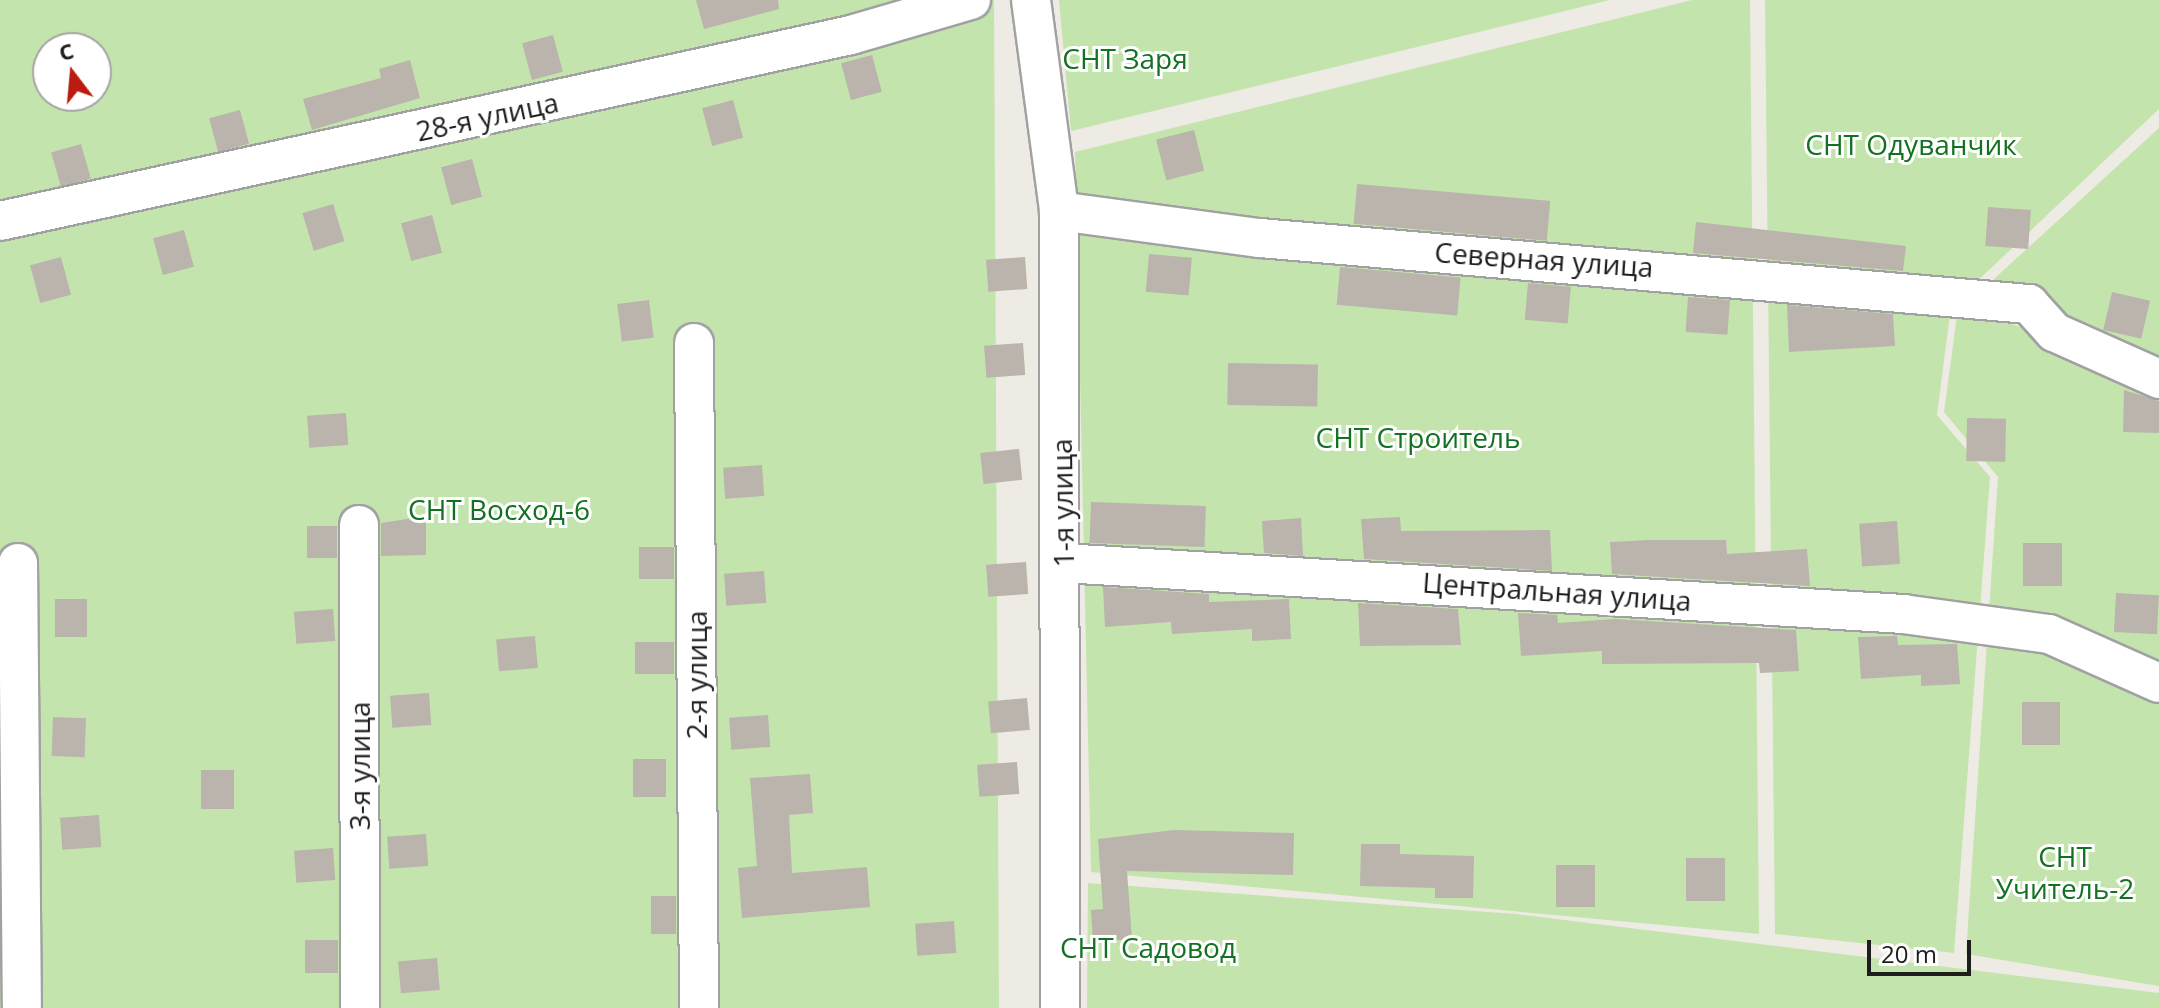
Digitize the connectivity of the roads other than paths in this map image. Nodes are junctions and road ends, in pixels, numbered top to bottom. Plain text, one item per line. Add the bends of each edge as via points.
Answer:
1 (971, 0) edge
2 (1031, 0) edge
3 (1059, 211) junction
4 (0, 221) edge
5 (694, 343) dead end
6 (2159, 379) edge
7 (359, 525) dead end
8 (18, 563) dead end
9 (1063, 563) junction
10 (2159, 683) edge
11 (22, 1008) edge
12 (360, 1008) edge
13 (699, 1008) edge
14 (1060, 1008) edge

1 - 4 street, 28-я улица via 851,35
2 - 3 street, 1-я улица
3 - 6 street, Северная улица via 1260,238 2029,304 2054,332
3 - 9 street, 1-я улица
5 - 13 street, 2-я улица
7 - 12 street, 3-я улица
8 - 11 street
9 - 10 street, Центральная улица via 1887,613 2049,634
9 - 14 street, 1-я улица

